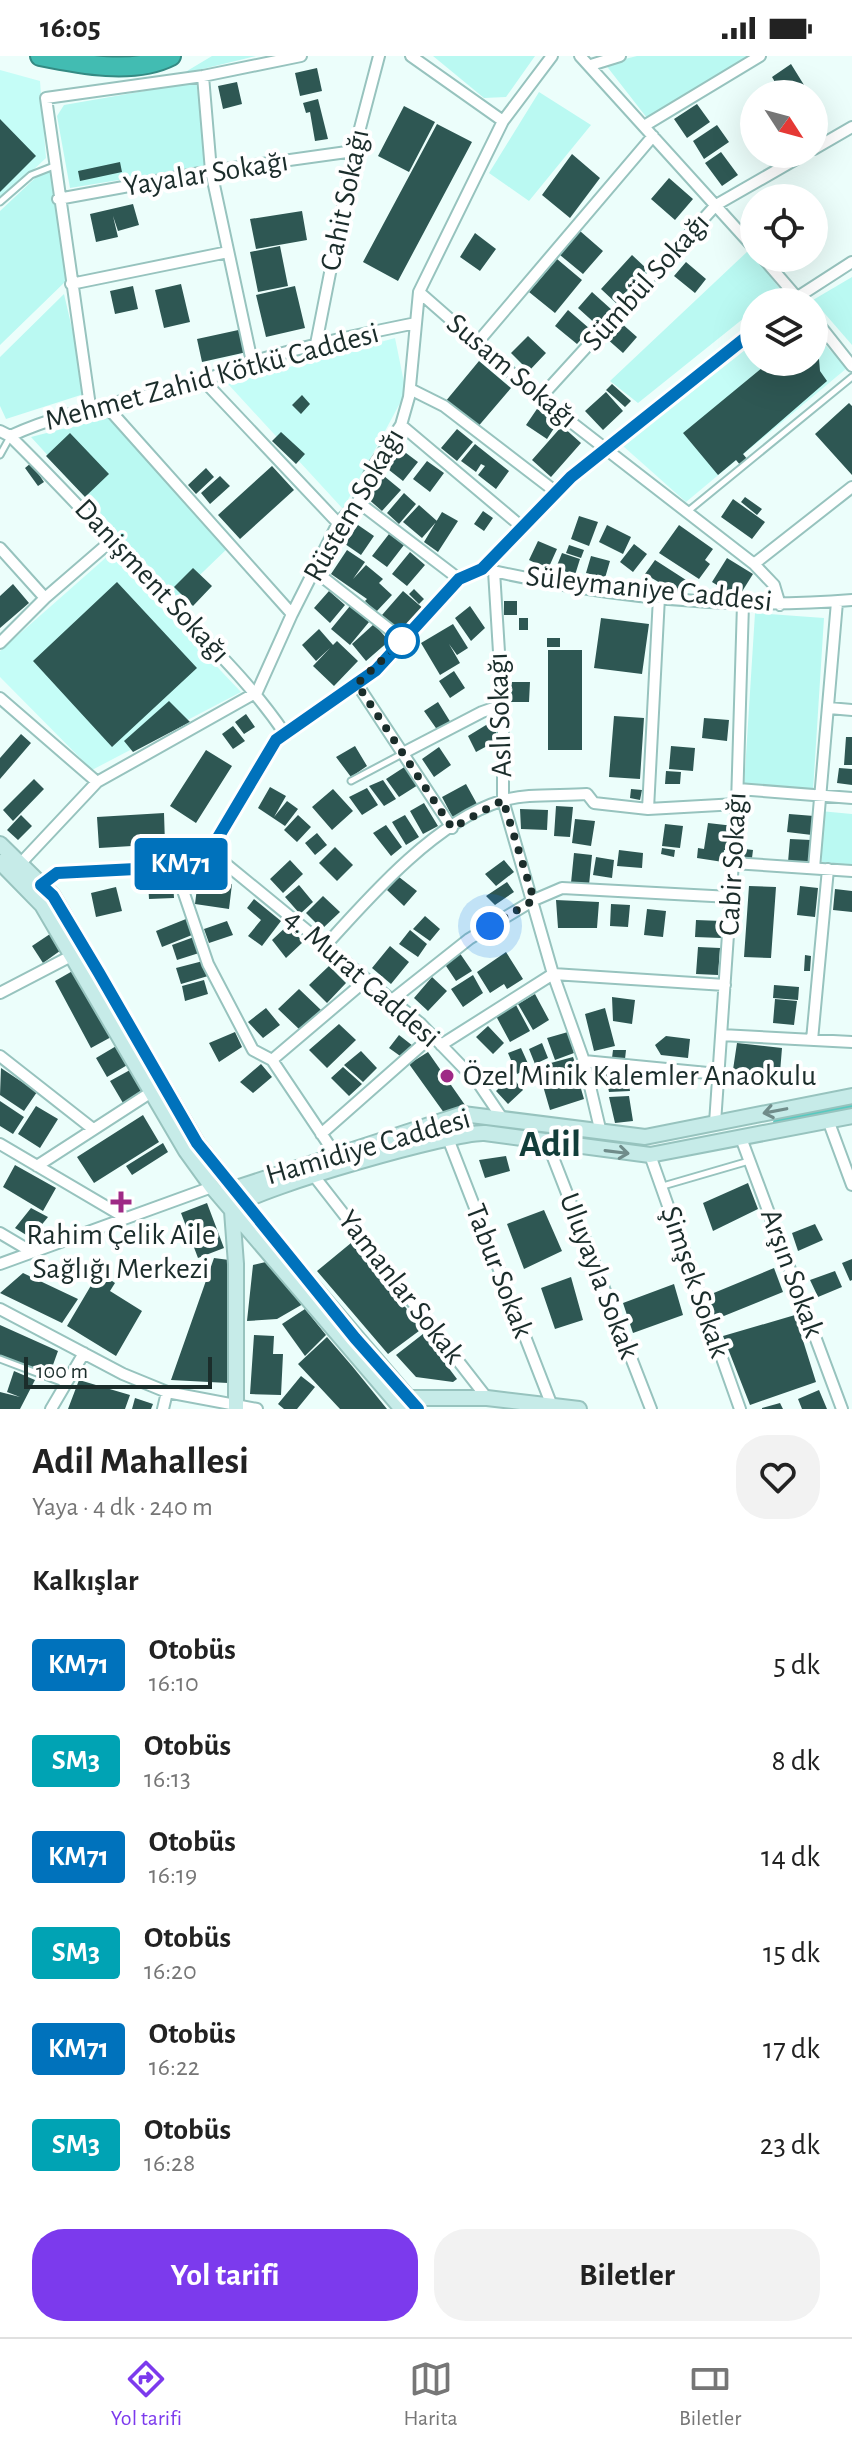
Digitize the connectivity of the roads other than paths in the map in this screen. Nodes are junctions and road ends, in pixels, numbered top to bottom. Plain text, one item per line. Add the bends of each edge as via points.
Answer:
1 (40, 56) edge
2 (171, 56) edge
3 (301, 56) edge
4 (379, 56) edge
5 (411, 56) edge
6 (552, 56) edge
7 (580, 56) edge
8 (620, 56) edge
9 (760, 56) edge
10 (591, 65) junction
11 (203, 76) junction
12 (503, 121) junction
13 (644, 126) junction
14 (852, 127) edge
15 (653, 136) junction
16 (828, 141) edge
17 (354, 151) junction
18 (54, 166) junction
19 (781, 168) edge
20 (211, 171) junction
21 (58, 199) junction
22 (0, 202) edge
23 (716, 205) junction
24 (740, 232) edge
25 (228, 252) junction
26 (852, 262) edge
27 (774, 272) edge
28 (71, 284) junction
29 (787, 288) edge
30 (814, 288) edge
31 (419, 292) junction
32 (416, 323) junction
33 (828, 336) edge
34 (740, 342) edge
35 (477, 343) junction
36 (316, 344) junction
37 (252, 362) junction
38 (852, 366) edge
39 (852, 377) edge
40 (204, 381) junction
41 (410, 389) junction
42 (540, 398) junction
43 (90, 406) junction
44 (107, 407) junction
45 (401, 425) junction
46 (5, 433) edge
47 (607, 449) junction
48 (0, 455) edge
49 (852, 487) edge
50 (556, 492) junction
51 (358, 502) junction
52 (687, 512) junction
53 (338, 523) junction
54 (522, 527) junction
55 (111, 541) junction
56 (0, 548) edge
57 (754, 564) junction
58 (488, 570) junction
59 (316, 572) junction
60 (459, 579) junction
61 (659, 597) junction
62 (45, 598) junction
63 (852, 600) edge
64 (837, 602) junction
65 (743, 604) junction
66 (780, 605) junction
67 (292, 614) junction
68 (403, 640) junction
69 (0, 643) edge
70 (357, 684) junction
71 (257, 692) junction
72 (0, 698) edge
73 (502, 705) junction
74 (829, 708) junction
75 (852, 710) edge
76 (285, 734) junction
77 (405, 752) junction
78 (351, 781) dead end
79 (97, 782) junction
80 (738, 789) junction
81 (821, 795) junction
82 (852, 798) edge
83 (503, 800) junction
84 (737, 804) junction
85 (648, 809) junction
86 (452, 828) junction
87 (0, 844) edge
88 (210, 851) junction
89 (733, 863) junction
90 (1, 864) edge
91 (20, 864) junction
92 (175, 867) junction
93 (814, 868) junction
94 (828, 869) junction
95 (852, 871) edge
96 (36, 889) junction
97 (731, 897) junction
98 (534, 900) junction
99 (326, 945) junction
100 (73, 955) junction
101 (553, 974) junction
102 (365, 981) junction
103 (725, 985) junction
104 (0, 993) edge
105 (392, 1000) junction
106 (721, 1035) junction
107 (432, 1036) junction
108 (812, 1040) junction
109 (852, 1042) edge
110 (441, 1045) junction
111 (0, 1056) edge
112 (272, 1060) junction
113 (584, 1061) junction
114 (718, 1074) junction
115 (158, 1088) junction
116 (852, 1096) edge
117 (852, 1116) edge
118 (502, 1118) junction
119 (828, 1120) junction
120 (533, 1123) junction
121 (715, 1123) junction
122 (93, 1129) junction
123 (601, 1133) junction
124 (321, 1134) junction
125 (447, 1136) junction
126 (741, 1138) junction
127 (547, 1142) junction
128 (0, 1144) edge
129 (335, 1154) junction
130 (650, 1155) junction
131 (750, 1161) junction
132 (37, 1166) junction
133 (314, 1176) junction
134 (852, 1185) edge
135 (662, 1187) junction
136 (221, 1190) junction
137 (237, 1206) junction
138 (124, 1217) junction
139 (0, 1233) edge
140 (32, 1252) junction
141 (0, 1264) edge
142 (0, 1309) edge
143 (84, 1353) junction
144 (0, 1359) edge
145 (66, 1384) junction
146 (167, 1392) junction
147 (487, 1398) junction
148 (409, 1405) edge
149 (236, 1406) edge
150 (552, 1406) junction
151 (51, 1409) edge
152 (163, 1409) edge
153 (257, 1409) edge
154 (579, 1409) edge
155 (651, 1409) edge
156 (740, 1409) edge
157 (842, 1409) edge

1 - 2 highway via 97,65 133,65
3 - 11 street
4 - 17 street, Cahit Sokağı
5 - 12 street
6 - 12 street, Rüstem Sokağı
7 - 10 street
8 - 10 street
9 - 13 street
10 - 13 street
11 - 18 street via 46,98
11 - 20 street
12 - 31 street, Rüstem Sokağı
13 - 15 street
14 - 16 street
15 - 23 street
15 - 35 street
17 - 20 street, Yayalar Sokağı
17 - 36 street, Cahit Sokağı
18 - 21 street
18 - 22 lane via 31,175
19 - 23 street, Sümbül Sokağı
20 - 21 street, Yayalar Sokağı
20 - 25 street
21 - 28 street
23 - 24 street
23 - 42 street, Sümbül Sokağı
25 - 28 street
25 - 37 street
26 - 30 street
27 - 29 street
28 - 43 street
31 - 32 street, Rüstem Sokağı
31 - 35 street, Susam Sokağı
32 - 36 street, Mehmet Zahid Kötkü Caddesi
32 - 41 street, Rüstem Sokağı
33 - 38 street
34 - 47 street
35 - 42 street, Susam Sokağı
36 - 37 street, Mehmet Zahid Kötkü Caddesi
37 - 40 street, Mehmet Zahid Kötkü Caddesi
39 - 52 lane
40 - 44 street, Mehmet Zahid Kötkü Caddesi
40 - 53 street
41 - 45 street, Rüstem Sokağı
41 - 50 street via 444,406
42 - 47 street, Susam Sokağı
43 - 44 street, Mehmet Zahid Kötkü Caddesi
43 - 46 street, Mehmet Zahid Kötkü Caddesi
44 - 67 street
45 - 51 street, Rüstem Sokağı via 371,470
45 - 54 street
46 - 48 lane
46 - 55 street, Danişment Sokağı via 84,507
47 - 50 street
47 - 52 street, Susam Sokağı
49 - 57 street
50 - 54 street
51 - 53 street, Rüstem Sokağı
51 - 60 street
52 - 57 street, Susam Sokağı
53 - 59 street, Rüstem Sokağı
54 - 58 street
55 - 62 street
55 - 71 street, Danişment Sokağı
56 - 62 street
57 - 66 street, Susam Sokağı via 774,585
58 - 60 street
58 - 61 street, Süleymaniye Caddesi
58 - 73 street, Aslı Sokağı
59 - 67 street, Rüstem Sokağı
59 - 68 street
60 - 68 street
61 - 65 street, Süleymaniye Caddesi
61 - 85 street
62 - 69 street
63 - 64 street, Süleymaniye Caddesi
64 - 66 street, Süleymaniye Caddesi
64 - 74 street
65 - 66 street, Süleymaniye Caddesi
65 - 80 street, Cabir Sokağı
67 - 71 street, Rüstem Sokağı
68 - 70 street
70 - 76 street
70 - 77 street
71 - 76 street, Danişment Sokağı
71 - 79 street
72 - 79 street
73 - 77 street
73 - 83 street, Aslı Sokağı
74 - 75 street
74 - 81 street
76 - 88 street via 276,740
77 - 78 lane
77 - 86 street
79 - 91 street
80 - 81 street
80 - 84 street, Cabir Sokağı
81 - 82 street
81 - 93 street
83 - 85 street via 587,794 594,803
83 - 86 street
83 - 98 street, Aslı Sokağı
84 - 85 street
84 - 89 street, Cabir Sokağı
86 - 99 street via 389,874
87 - 91 street
88 - 92 street
88 - 99 street, 4. Murat Caddesi
89 - 93 street
89 - 97 street, Cabir Sokağı
90 - 96 street
91 - 96 street
92 - 96 street via 57,873
92 - 112 street via 208,964 253,1050
93 - 94 street
94 - 95 street
94 - 108 street
96 - 100 street
96 - 115 street via 53,896
97 - 98 street via 562,888
97 - 103 street, Cabir Sokağı
98 - 101 street, Aslı Sokağı
98 - 105 street via 469,939
99 - 102 street, 4. Murat Caddesi
100 - 104 street
100 - 115 street
101 - 103 street
101 - 110 street
101 - 113 street, Aslı Sokağı
102 - 105 street, 4. Murat Caddesi
102 - 112 street
103 - 106 street, Cabir Sokağı
105 - 107 street, 4. Murat Caddesi
106 - 108 street
106 - 114 street, Cabir Sokağı
107 - 110 street, 4. Murat Caddesi
107 - 124 street
108 - 109 street
110 - 118 street, 4. Murat Caddesi via 479,1084
111 - 122 street
112 - 124 street
113 - 114 street
113 - 123 street, Aslı Sokağı
114 - 121 street, Cabir Sokağı
115 - 122 street
115 - 136 street via 197,1143
116 -> 121 street, Hamidiye Caddesi
117 - 119 street, Hamidiye Caddesi
118 - 120 street, Hamidiye Caddesi
118 - 129 street, Hamidiye Caddesi via 463,1114
119 - 126 street, Hamidiye Caddesi
119 - 134 street
120 - 123 street, Hamidiye Caddesi
120 - 127 street
121 - 123 street, Hamidiye Caddesi via 645,1137
122 - 132 street
124 - 129 street
125 - 127 street, Hamidiye Caddesi via 485,1133
125 - 133 street, Hamidiye Caddesi
125 - 150 street, Tabur Sokak
126 - 130 street, Hamidiye Caddesi
126 - 131 street, Arşın Sokak
127 -> 130 street, Hamidiye Caddesi
127 - 155 street, Uluyayla Sokak
128 - 132 street
129 - 136 street, Hamidiye Caddesi
130 - 135 street, Şimşek Sokak
131 - 135 lane
131 - 157 street, Arşın Sokak
132 - 138 street
133 - 137 street, Hamidiye Caddesi
133 - 147 street, Yamanlar Sokak
135 - 156 street, Şimşek Sokak
136 - 137 street
136 - 138 street
137 - 148 street
137 - 148 street via 392,1397
137 - 149 street
138 - 140 street
139 - 140 street
140 - 141 street
142 - 143 street
143 - 145 street
143 - 146 street
144 - 145 lane
145 - 151 street
146 - 149 street
146 - 152 street
147 - 148 street
147 - 150 street
149 - 153 street
150 - 154 street

